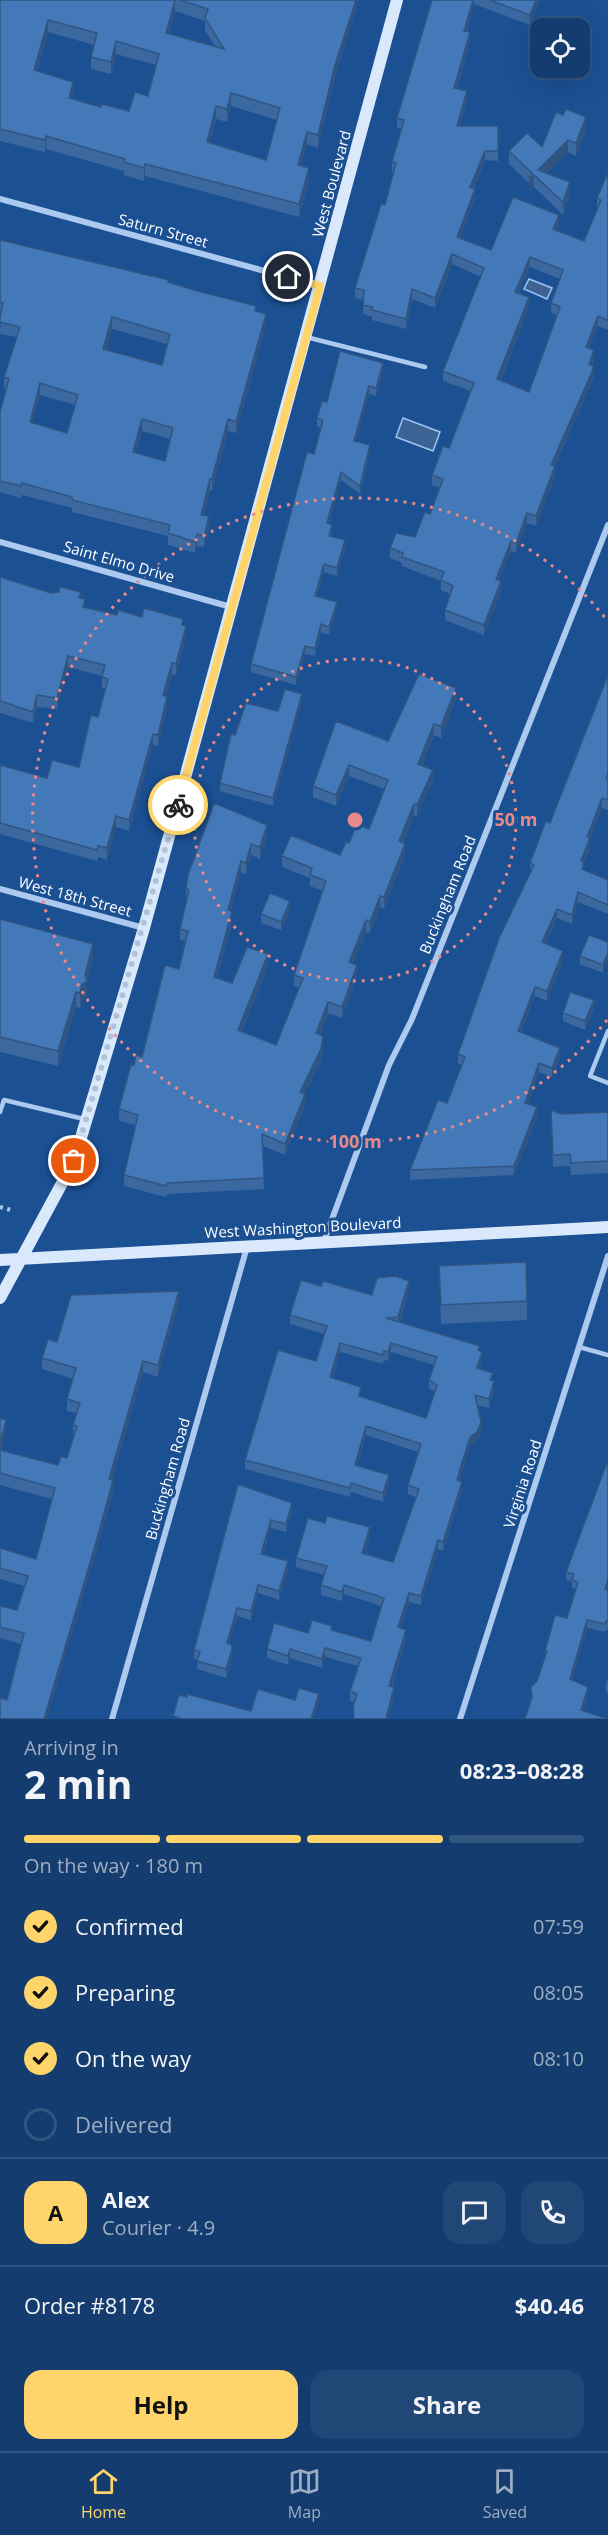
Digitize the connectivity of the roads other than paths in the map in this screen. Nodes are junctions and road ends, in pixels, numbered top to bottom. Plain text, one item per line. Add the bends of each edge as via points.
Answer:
1 (397, 0) edge
2 (0, 198) edge
3 (320, 286) junction
4 (306, 337) junction
5 (425, 367) dead end
6 (608, 525) edge
7 (0, 542) edge
8 (232, 607) junction
9 (0, 889) edge
10 (144, 928) junction
11 (608, 1031) edge
12 (608, 1083) edge
13 (0, 1112) edge
14 (87, 1120) junction
15 (608, 1227) edge
16 (324, 1241) junction
17 (247, 1246) junction
18 (608, 1256) edge
19 (22, 1259) junction
20 (0, 1260) edge
21 (0, 1298) edge
22 (579, 1347) junction
23 (608, 1355) edge
24 (112, 1719) edge
25 (460, 1719) edge

1 - 3 street, West Boulevard
2 - 3 street, Saturn Street
3 - 4 street, West Boulevard
4 - 5 lane
4 - 8 street, West Boulevard
6 - 16 street, Buckingham Road via 412,1019 389,1065
7 - 8 street, Saint Elmo Drive
8 - 10 street, West Boulevard
9 - 10 street, West 18th Street
10 - 14 street, West Boulevard
11 - 12 lane via 590,1076
13 - 14 lane via 4,1100
14 - 19 street, West Boulevard via 74,1161
15 - 16 street, West Washington Boulevard
16 - 17 street, West Washington Boulevard
17 - 19 street, West Washington Boulevard
17 - 24 street, Buckingham Road
18 - 22 street, Virginia Road
19 - 20 street, West Washington Boulevard
19 - 21 street, West Boulevard
22 - 23 lane
22 - 25 street, Virginia Road

